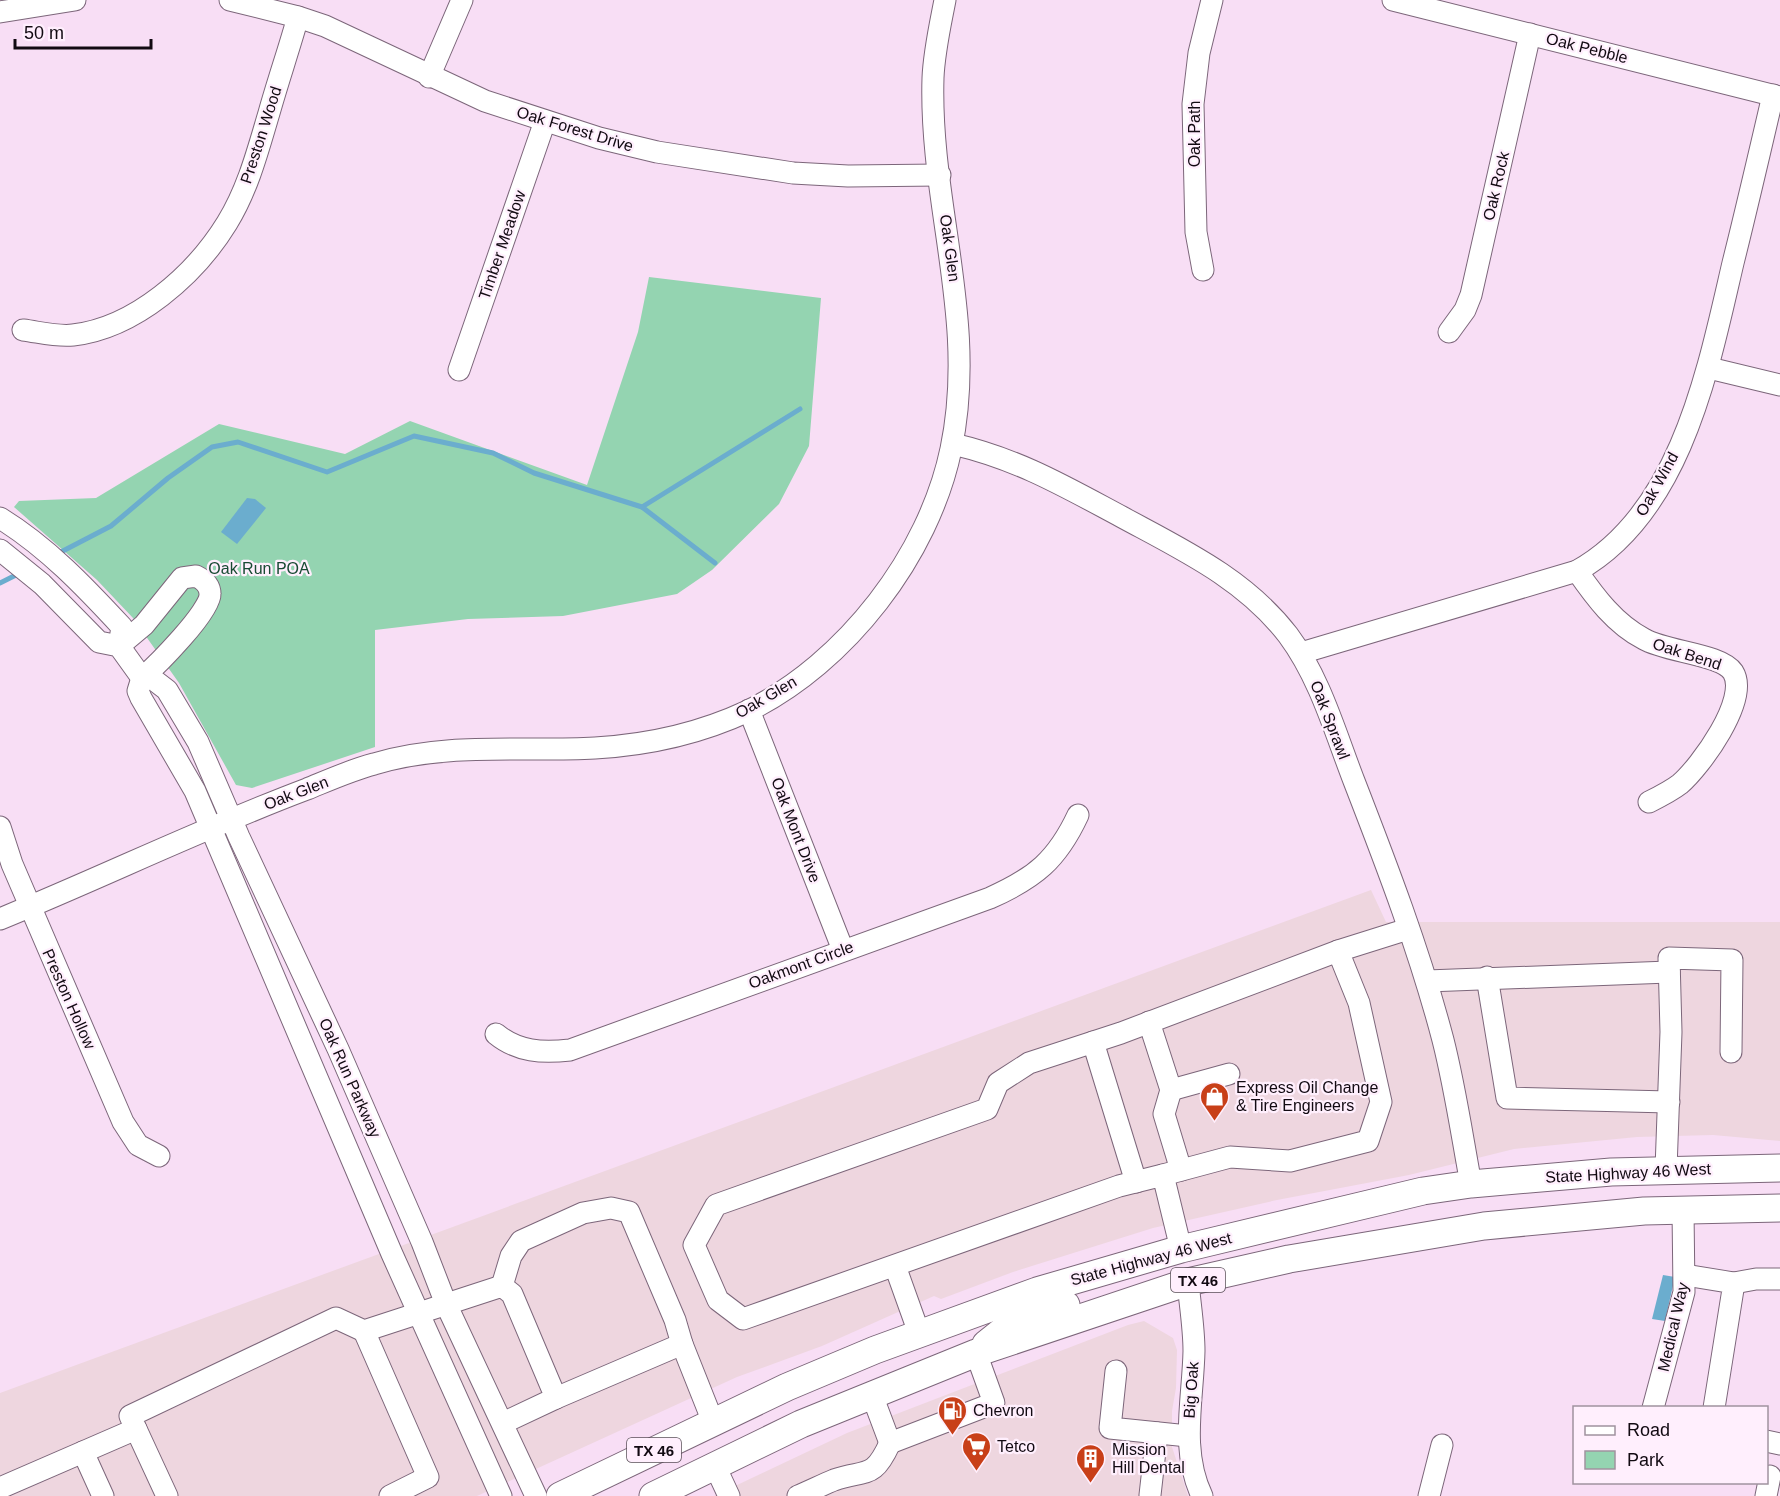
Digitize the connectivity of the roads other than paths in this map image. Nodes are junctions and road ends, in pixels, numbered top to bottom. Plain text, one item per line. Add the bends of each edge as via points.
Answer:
1 (75, 0) edge
2 (230, 0) edge
3 (462, 0) edge
4 (945, 0) edge
5 (1212, 0) edge
6 (1393, 0) edge
7 (0, 12) edge
8 (298, 17) junction
9 (1530, 34) junction
10 (429, 77) junction
11 (1777, 96) edge
12 (544, 121) junction
13 (940, 175) junction
14 (1203, 270) dead end
15 (23, 330) dead end
16 (1449, 332) dead end
17 (1709, 368) junction
18 (459, 370) dead end
19 (1780, 385) edge
20 (952, 444) junction
21 (0, 518) edge
22 (0, 550) edge
23 (1577, 571) junction
24 (119, 646) junction
25 (1301, 653) junction
26 (142, 678) junction
27 (749, 710) junction
28 (1648, 802) dead end
29 (1078, 815) dead end
30 (231, 818) junction
31 (0, 827) edge
32 (209, 827) junction
33 (29, 907) junction
34 (0, 918) edge
35 (1408, 928) junction
36 (843, 950) junction
37 (1338, 951) junction
38 (1669, 972) junction
39 (1487, 977) junction
40 (1427, 981) junction
41 (1149, 1023) junction
42 (496, 1034) dead end
43 (1093, 1042) junction
44 (1731, 1052) dead end
45 (1229, 1074) dead end
46 (1171, 1090) junction
47 (1669, 1102) junction
48 (159, 1156) dead end
49 (1780, 1168) edge
50 (1666, 1169) junction
51 (1172, 1173) junction
52 (1136, 1182) junction
53 (1471, 1184) junction
54 (1423, 1191) junction
55 (1780, 1208) edge
56 (1683, 1210) junction
57 (1181, 1249) junction
58 (895, 1266) junction
59 (1685, 1275) junction
60 (1780, 1279) edge
61 (1188, 1282) junction
62 (1734, 1283) junction
63 (502, 1286) junction
64 (446, 1304) junction
65 (418, 1314) junction
66 (364, 1332) junction
67 (919, 1333) junction
68 (682, 1344) junction
69 (976, 1353) junction
70 (1116, 1371) dead end
71 (872, 1395) junction
72 (556, 1398) junction
73 (1653, 1406) edge
74 (1714, 1406) edge
75 (713, 1422) junction
76 (503, 1423) junction
77 (136, 1429) junction
78 (1157, 1433) junction
79 (1188, 1436) junction
80 (890, 1443) junction
81 (1442, 1446) dead end
82 (83, 1452) junction
83 (715, 1466) junction
84 (0, 1488) edge
85 (1150, 1495) edge
86 (103, 1496) edge
87 (167, 1496) edge
88 (390, 1496) edge
89 (501, 1496) edge
90 (536, 1496) edge
91 (560, 1496) edge
92 (653, 1496) edge
93 (729, 1496) edge
94 (798, 1496) edge
95 (1202, 1496) edge
96 (1429, 1496) edge

1 - 7 street
2 - 8 street, Oak Forest Drive
3 - 10 street
4 - 13 street, Oak Glen via 933,75
5 - 14 street, Oak Path via 1198,53 1193,104 1196,232
6 - 9 street, Oak Pebble
8 - 10 street, Oak Forest Drive via 349,37
8 - 15 street, Preston Wood via 253,168 228,222 214,242 165,292 134,314 72,335
9 - 11 street, Oak Pebble
9 - 16 street, Oak Rock via 1471,295
10 - 12 street, Oak Forest Drive
11 - 17 street, Oak Wind
12 - 13 street, Oak Forest Drive via 657,152 740,167 848,176
12 - 18 street, Timber Meadow
13 - 20 street, Oak Glen via 959,320 958,393
17 - 19 street
17 - 23 street, Oak Wind via 1655,494 1626,533
20 - 25 street, Oak Sprawl via 1024,465 1194,555 1247,592
20 - 27 street, Oak Glen via 945,479 932,512 889,587 837,646 801,676
21 - 24 street, Oak Run Parkway via 91,593 122,627
22 - 24 street via 99,642
23 - 25 street, Oak Wind
23 - 28 street, Oak Bend via 1624,626 1663,648 1718,661 1733,672 1736,680 1734,699 1716,740 1680,784
24 - 26 street, Oak Run Parkway
24 - 26 street via 144,625 182,578 196,576 208,585 206,607
25 - 35 street, Oak Sprawl via 1321,694
26 - 30 street, Oak Run Parkway via 154,680 167,690 198,742
26 - 32 street, Oak Run Parkway via 138,691 141,698 180,761
27 - 30 street, Oak Glen via 679,736 607,746 415,754 374,764
27 - 36 street, Oak Mont Drive
29 - 36 street, Oakmont Circle via 1065,843 1050,862 1012,889
30 - 32 street, Oak Glen
30 - 64 street, Oak Run Parkway via 338,1049
31 - 33 street, Preston Hollow
32 - 33 street, Oak Glen
32 - 65 street, Oak Run Parkway
33 - 34 street, Oak Glen
33 - 48 street, Preston Hollow via 123,1122 138,1145
35 - 37 street
35 - 40 street, Oak Sprawl
36 - 42 street, Oakmont Circle via 570,1050 527,1050 514,1047
37 - 41 street
37 - 51 street via 1359,1003 1381,1102 1368,1141 1290,1161 1230,1157
38 - 39 street
38 - 44 street via 1669,958 1732,960
38 - 47 street
39 - 40 street
39 - 47 street via 1507,1098
40 - 53 street, Oak Sprawl via 1444,1043
41 - 43 street
41 - 46 street
43 - 52 street
43 - 58 street via 1029,1063 998,1083 987,1109 716,1205 694,1245 718,1300 743,1319
45 - 46 street
46 - 51 street via 1164,1114
47 - 50 street
49 - 50 main road, State Highway 46 West / TX 46
50 - 53 main road, State Highway 46 West / TX 46
51 - 52 street
51 - 57 street
52 - 58 street
53 - 54 main road, State Highway 46 West / TX 46
54 - 57 main road, State Highway 46 West / TX 46
54 - 61 main road via 1396,1216 1196,1260 1188,1267
55 - 56 main road, State Highway 46 West / TX 46
56 - 59 street, Medical Way
56 - 61 main road, State Highway 46 West / TX 46 via 1484,1226 1289,1259
57 - 67 main road, State Highway 46 West / TX 46 via 1037,1291
57 - 69 main road via 1162,1275 1016,1320
58 - 67 street
59 - 62 street
59 - 73 street, Medical Way via 1681,1308
60 - 62 street
61 - 69 main road, State Highway 46 West / TX 46
61 - 79 street, Big Oak via 1194,1350
62 - 74 street
63 - 64 street
63 - 68 street via 511,1256 521,1241 583,1213 611,1208 629,1212
63 - 72 street via 512,1294
64 - 65 street
64 - 76 street, Oak Run Parkway
65 - 66 street
65 - 89 street, Oak Run Parkway
66 - 77 street via 336,1318 130,1416
66 - 88 street via 428,1477
67 - 75 main road, State Highway 46 West / TX 46
68 - 72 street
68 - 75 street
69 - 71 main road, State Highway 46 West / TX 46
69 - 80 street via 994,1403
70 - 78 street via 1110,1428
71 - 80 street
71 - 83 main road, State Highway 46 West / TX 46
72 - 76 street
75 - 91 main road, State Highway 46 West / TX 46
76 - 90 street, Oak Run Parkway
77 - 82 street
77 - 87 street
78 - 79 street
78 - 85 street
79 - 95 street, Big Oak via 1193,1471
80 - 94 street via 880,1464 864,1474 836,1480
81 - 96 street
82 - 84 street
82 - 86 street
83 - 92 main road, State Highway 46 West / TX 46
83 - 93 street

